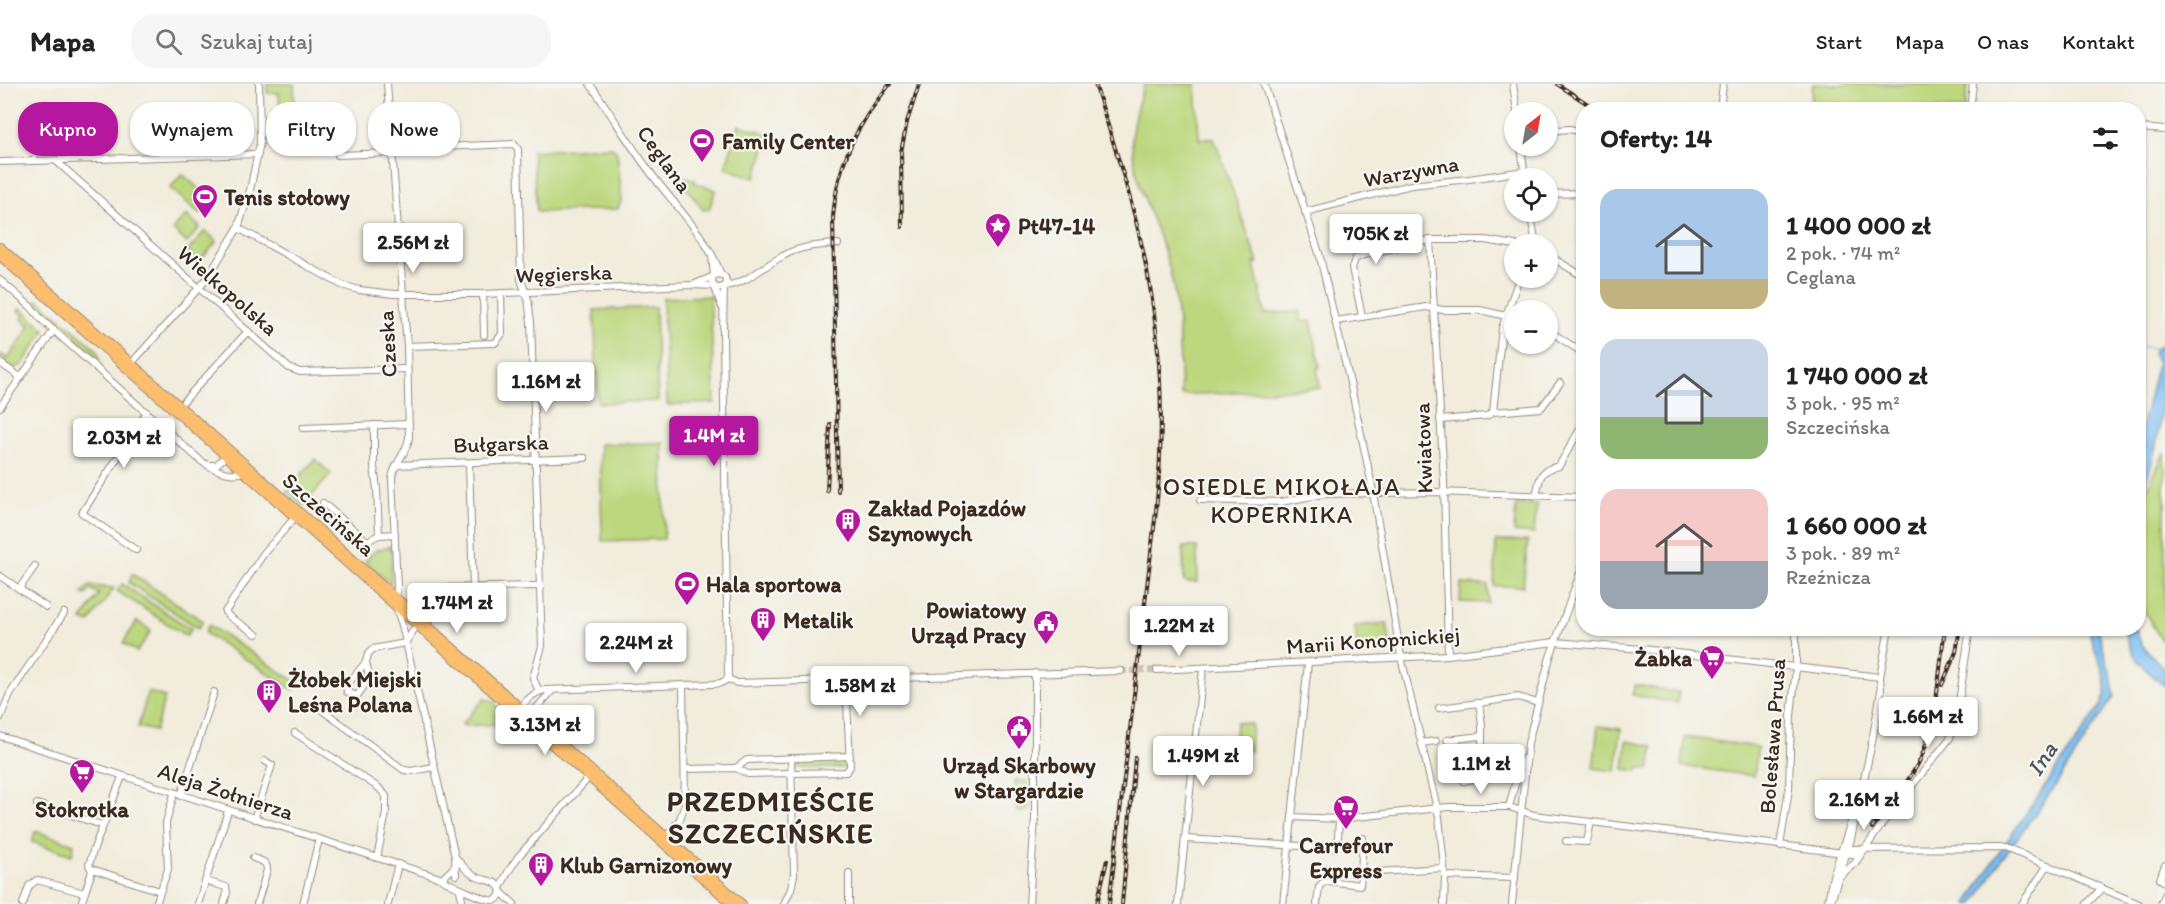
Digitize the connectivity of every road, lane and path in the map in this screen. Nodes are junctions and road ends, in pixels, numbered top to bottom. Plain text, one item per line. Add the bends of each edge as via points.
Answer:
1 (259, 84) edge
2 (387, 84) edge
3 (590, 84) edge
4 (1264, 84) edge
5 (1513, 84) edge
6 (1723, 84) edge
7 (1973, 84) edge
8 (388, 102) edge
9 (1516, 102) edge
10 (1721, 102) edge
11 (1971, 102) edge
12 (2146, 129) edge
13 (1558, 130) edge
14 (1576, 130) edge
15 (2165, 130) edge
16 (460, 147) edge
17 (258, 153) junction
18 (392, 156) edge
19 (55, 160) junction
20 (0, 162) edge
21 (1504, 174) edge
22 (1576, 193) edge
23 (1558, 194) edge
24 (1305, 212) junction
25 (238, 228) junction
26 (1430, 240) junction
27 (1504, 243) edge
28 (838, 244) dead end
29 (0, 248) edge
30 (712, 255) junction
31 (0, 256) edge
32 (1558, 261) edge
33 (1576, 272) edge
34 (722, 275) junction
35 (714, 276) junction
36 (745, 279) junction
37 (0, 280) edge
38 (692, 285) junction
39 (724, 286) junction
40 (715, 287) junction
41 (198, 288) junction
42 (501, 293) junction
43 (525, 293) junction
44 (403, 294) junction
45 (483, 294) junction
46 (1434, 307) junction
47 (723, 311) junction
48 (1504, 315) edge
49 (1362, 316) junction
50 (1336, 321) junction
51 (1504, 323) edge
52 (54, 330) junction
53 (248, 331) junction
54 (484, 335) dead end
55 (1558, 336) edge
56 (406, 346) junction
57 (1576, 348) edge
58 (0, 363) edge
59 (129, 366) junction
60 (407, 369) junction
61 (20, 377) junction
62 (1560, 383) dead end
63 (184, 401) dead end
64 (0, 406) edge
65 (147, 412) junction
66 (1493, 412) junction
67 (1440, 420) junction
68 (374, 424) junction
69 (409, 424) junction
70 (303, 428) dead end
71 (1576, 436) edge
72 (228, 454) junction
73 (402, 456) junction
74 (585, 458) dead end
75 (536, 460) junction
76 (469, 463) junction
77 (206, 464) junction
78 (396, 465) junction
79 (418, 465) junction
80 (245, 468) junction
81 (1443, 492) junction
82 (1373, 494) junction
83 (1536, 495) junction
84 (1576, 497) edge
85 (1200, 500) dead end
86 (323, 503) dead end
87 (297, 515) junction
88 (395, 534) junction
89 (379, 535) junction
90 (136, 550) dead end
91 (35, 566) dead end
92 (0, 576) edge
93 (1576, 584) edge
94 (540, 586) junction
95 (473, 587) junction
96 (19, 589) junction
97 (396, 596) junction
98 (46, 607) dead end
99 (396, 607) junction
100 (64, 613) dead end
101 (411, 615) junction
102 (402, 625) junction
103 (417, 625) junction
104 (256, 634) dead end
105 (1796, 636) edge
106 (1888, 636) edge
107 (1969, 636) edge
108 (1555, 642) junction
109 (405, 643) junction
110 (1448, 655) junction
111 (1401, 657) junction
112 (366, 662) junction
113 (1308, 663) junction
114 (1796, 668) junction
115 (1203, 669) junction
116 (1157, 670) tunnel mouth
117 (1121, 671) tunnel mouth
118 (1035, 673) junction
119 (1880, 677) junction
120 (728, 679) junction
121 (846, 679) junction
122 (683, 685) junction
123 (539, 691) junction
124 (552, 691) junction
125 (214, 692) dead end
126 (1479, 703) junction
127 (1538, 703) junction
128 (521, 707) junction
129 (1439, 708) dead end
130 (322, 710) dead end
131 (530, 715) junction
132 (518, 716) junction
133 (0, 718) edge
134 (295, 733) dead end
135 (0, 736) edge
136 (1481, 736) junction
137 (1447, 740) dead end
138 (1436, 741) dead end
139 (1421, 743) junction
140 (1527, 755) junction
141 (850, 756) junction
142 (791, 758) junction
143 (265, 761) dead end
144 (434, 767) junction
145 (736, 768) junction
146 (685, 769) junction
147 (791, 772) junction
148 (591, 775) junction
149 (122, 777) junction
150 (1464, 781) dead end
151 (174, 794) junction
152 (181, 796) junction
153 (37, 804) dead end
154 (1509, 807) junction
155 (1437, 808) junction
156 (228, 811) junction
157 (1522, 811) junction
158 (1292, 818) junction
159 (254, 819) junction
160 (1340, 819) junction
161 (1591, 822) junction
162 (102, 825) junction
163 (1363, 838) dead end
164 (319, 839) junction
165 (1186, 839) junction
166 (665, 840) junction
167 (1566, 841) dead end
168 (1289, 846) junction
169 (1780, 846) junction
170 (1842, 852) junction
171 (1862, 852) junction
172 (253, 858) dead end
173 (377, 858) junction
174 (456, 858) junction
175 (398, 864) junction
176 (2048, 865) junction
177 (2165, 865) edge
178 (455, 866) junction
179 (92, 869) junction
180 (466, 871) junction
181 (507, 872) junction
182 (1445, 872) junction
183 (849, 873) dead end
184 (1361, 873) junction
185 (456, 876) junction
186 (1839, 877) junction
187 (442, 878) junction
188 (1515, 878) junction
189 (205, 881) junction
190 (494, 881) junction
191 (2165, 882) edge
192 (2102, 888) junction
193 (458, 889) junction
194 (501, 890) junction
195 (160, 891) junction
196 (84, 893) junction
197 (2165, 895) edge
198 (490, 902) edge
199 (23, 904) edge
200 (81, 904) edge
201 (156, 904) edge
202 (198, 904) edge
203 (224, 904) edge
204 (257, 904) edge
205 (303, 904) edge
206 (388, 904) edge
207 (463, 904) edge
208 (505, 904) edge
209 (514, 904) edge
210 (732, 904) edge
211 (742, 904) edge
212 (784, 904) edge
213 (849, 904) edge
214 (1029, 904) edge
215 (1178, 904) edge
216 (1283, 904) edge
217 (1317, 904) edge
218 (1444, 904) edge
219 (1512, 904) edge
220 (1829, 904) edge
221 (2022, 904) edge
222 (2087, 904) edge
223 (2139, 904) edge
224 (2161, 904) edge

1 - 17 street
2 - 8 street, Czeska
3 - 30 street, Ceglana
4 - 24 street
5 - 9 street
6 - 10 street
7 - 11 street
12 - 15 street
13 - 14 street
16 - 43 street via 517,146 521,280
17 - 19 street
17 - 25 street
18 - 44 street, Czeska
19 - 20 street
19 - 41 street, Wielkopolska
21 - 24 street, Warzywna via 1411,185
22 - 23 street
24 - 50 street
25 - 41 street
25 - 44 street, Węgierska via 350,288
26 - 27 street
26 - 46 street, Kwiatowa
26 - 49 street via 1355,259 1352,268
28 - 36 street via 794,250
29 - 59 main road, Szczecińska
30 - 34 street, Ceglana
30 - 35 street
31 - 59 main road, Szczecińska
32 - 33 street
34 - 35 street
34 - 36 street
34 - 39 street
35 - 38 street, Węgierska
35 - 40 street
36 - 39 street
37 - 52 street
38 - 40 street, Węgierska
38 - 43 street, Węgierska
39 - 40 street
39 - 47 street
40 - 47 street
41 - 53 street, Wielkopolska
41 - 59 street
42 - 43 street, Węgierska
42 - 45 street, Węgierska
42 - 56 street via 502,334 495,343
43 - 75 street via 531,322
44 - 45 street, Węgierska
44 - 56 street, Czeska
45 - 54 street
46 - 48 street
46 - 49 street
46 - 67 street, Kwiatowa
47 - 120 street
49 - 50 street
50 - 82 street
51 - 66 street via 1498,347
52 - 61 street
52 - 65 street
53 - 60 street, Wielkopolska via 289,368 300,372
53 - 63 street
55 - 57 street
56 - 60 street, Czeska
58 - 61 street
59 - 72 main road, Szczecińska
60 - 69 street, Czeska
61 - 64 street
62 - 66 street via 1540,408
65 - 77 street
65 - 90 street via 81,513
66 - 67 street via 1487,416
67 - 81 street, Kwiatowa
68 - 69 street
68 - 70 street
68 - 89 street
69 - 73 street, Czeska via 408,446
71 - 83 street via 1558,466 1541,474
72 - 77 street via 216,465
72 - 80 main road, Szczecińska
73 - 78 street
73 - 79 street
74 - 75 street, Bułgarska
75 - 76 street, Bułgarska
75 - 94 street
76 - 79 street, Bułgarska
76 - 95 street
77 - 80 street via 226,473 240,473
78 - 79 street, Bułgarska
78 - 88 street via 392,478
80 - 87 main road, Szczecińska
81 - 82 street
81 - 83 street
81 - 110 street, Kwiatowa
82 - 85 street via 1323,494 1281,502
82 - 111 street
83 - 84 street
86 - 89 street via 367,542
87 - 97 main road, Szczecińska
87 - 99 main road, Szczecińska
87 - 104 street via 264,553 225,612
88 - 89 street
88 - 97 street
91 - 96 street
92 - 96 street
93 - 108 street
94 - 95 street
94 - 123 street via 542,646 533,678
95 - 101 street via 434,590
96 - 98 street
97 - 99 street
97 - 101 main road, Szczecińska
99 - 101 main road, Szczecińska
99 - 102 street
100 - 133 street via 10,694
101 - 102 street
101 - 103 main road, Szczecińska
101 - 128 main road, Szczecińska
102 - 109 street
103 - 109 street
103 - 132 main road, Szczecińska
105 - 114 street, Bolesława Prusa
106 - 119 street
107 - 171 street via 1950,738
108 - 110 street, Marii Konopnickiej
108 - 114 street, Marii Konopnickiej
108 - 127 street
109 - 112 street via 373,649
109 - 144 street
110 - 111 street, Marii Konopnickiej
111 - 113 street, Marii Konopnickiej
111 - 139 street
112 - 112 street via 368,679 357,696 352,695 346,686
113 - 115 street, Marii Konopnickiej
113 - 158 street
114 - 119 street, Marii Konopnickiej
114 - 169 street, Bolesława Prusa via 1789,789
115 - 116 street, Marii Konopnickiej
115 - 165 street
117 - 118 street
118 - 121 street
118 - 214 street via 1035,818
119 - 170 street via 1877,714 1851,839
120 - 121 street
120 - 122 street via 722,683
121 - 141 street
122 - 124 street
122 - 146 street
123 - 124 street
123 - 128 street
124 - 131 street
125 - 152 street
126 - 127 street via 1518,697
126 - 129 street
126 - 136 street
127 - 140 street
128 - 131 main road, Szczecińska
128 - 132 street
130 - 144 street via 404,770
131 - 132 street
131 - 148 main road, Szczecińska
132 - 148 main road, Szczecińska
134 - 173 street via 386,796
135 - 149 street, Aleja Żołnierza
136 - 137 street
136 - 150 street via 1482,777
138 - 139 street
139 - 155 street
140 - 154 street
140 - 157 street
141 - 142 street
141 - 147 street via 846,772
142 - 145 street via 747,760
142 - 147 street
143 - 159 street via 272,765
144 - 174 street
145 - 146 street
145 - 147 street via 748,774
146 - 166 street via 684,811
147 - 212 street via 794,875
148 - 166 main road, Szczecińska
148 - 181 street
149 - 151 street, Aleja Żołnierza
149 - 162 street
151 - 152 street, Aleja Żołnierza
151 - 195 street via 166,823 168,869
152 - 156 street, Aleja Żołnierza
153 - 162 street
154 - 155 street
154 - 157 street
155 - 160 street
155 - 182 street
156 - 159 street, Aleja Żołnierza
156 - 189 street
157 - 161 street
157 - 188 street
158 - 160 street
158 - 168 street
159 - 164 street, Aleja Żołnierza
160 - 168 street via 1334,848
161 - 167 street via 1587,842
161 - 169 street
162 - 179 street
163 - 184 street
164 - 173 street, Aleja Żołnierza
164 - 205 street
165 - 168 street
165 - 215 street
166 - 210 main road, Szczecińska
166 - 211 main road, Szczecińska
168 - 216 street
169 - 170 street
170 - 171 street
170 - 186 street
170 - 220 street
171 - 176 street via 1996,848 2014,850
171 - 186 street
172 - 204 street via 267,865
173 - 175 street, Aleja Żołnierza
174 - 178 street
174 - 180 street
175 - 187 street, Aleja Żołnierza
175 - 206 street
176 - 192 street
176 - 221 street
177 - 191 street via 2160,879
178 - 185 street
178 - 187 street
179 - 195 street
179 - 196 street
180 - 185 street, Aleja Żołnierza
180 - 190 street
181 - 190 street
181 - 194 street
182 - 184 street
182 - 188 street
182 - 218 street
183 - 213 street
184 - 217 street via 1360,885 1320,885
185 - 187 street, Aleja Żołnierza
185 - 193 street via 454,884
186 - 220 street
187 - 193 street, Aleja Żołnierza
188 - 219 street
189 - 202 street
189 - 203 street via 226,887
190 - 194 street
192 - 222 street
192 - 223 street
193 - 198 street, Aleja Żołnierza
193 - 207 street
194 - 198 street via 498,899
194 - 209 street
195 - 201 street
196 - 199 street via 37,880 29,886
196 - 200 street
197 - 224 street
198 - 208 street, Aleja Żołnierza

